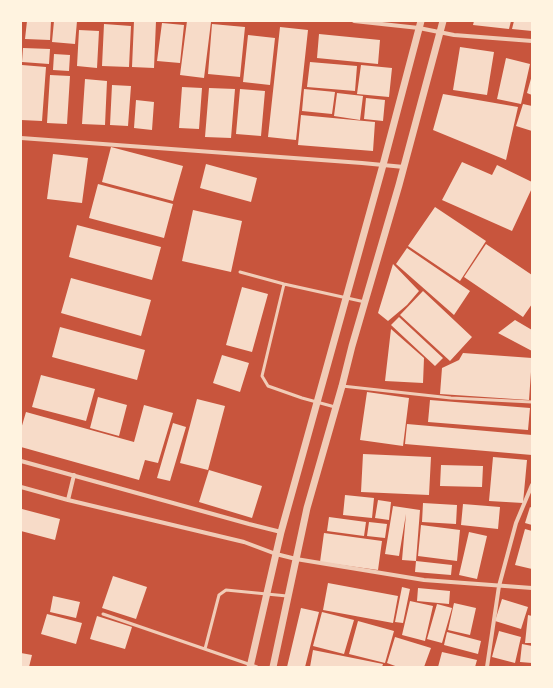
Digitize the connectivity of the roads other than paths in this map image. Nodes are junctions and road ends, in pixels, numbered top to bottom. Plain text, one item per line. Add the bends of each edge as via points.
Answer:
1 (354, 21) edge
2 (443, 21) edge
3 (420, 25) edge
4 (440, 31) junction
5 (532, 41) edge
6 (21, 138) edge
7 (383, 165) junction
8 (404, 167) junction
9 (240, 272) dead end
10 (284, 284) junction
11 (346, 297) junction
12 (365, 302) junction
13 (342, 386) junction
14 (317, 402) junction
15 (532, 402) edge
16 (335, 407) junction
17 (21, 461) edge
18 (74, 475) junction
19 (532, 486) edge
20 (21, 487) edge
21 (68, 500) junction
22 (281, 532) junction
23 (276, 554) junction
24 (296, 559) junction
25 (500, 586) junction
26 (532, 588) edge
27 (267, 594) junction
28 (288, 596) junction
29 (103, 614) dead end
30 (205, 649) junction
31 (250, 666) edge
32 (258, 667) edge
33 (273, 667) edge
34 (487, 667) edge

1 - 3 street
2 - 4 street
3 - 4 street
3 - 7 street
4 - 5 street via 454,35
4 - 8 street
6 - 7 street
7 - 8 street
7 - 11 street
8 - 12 street
9 - 10 lane
10 - 11 lane
10 - 14 lane via 262,376 268,386
11 - 12 lane
11 - 14 street
12 - 13 street
13 - 15 lane via 451,398
13 - 16 street
14 - 16 lane
14 - 22 street
16 - 24 street via 307,508
17 - 18 street
18 - 21 street
18 - 22 street
19 - 25 street via 516,523
20 - 21 street
21 - 23 street via 244,542
22 - 23 street
23 - 24 street
23 - 27 street
24 - 25 street via 424,580
24 - 28 street
25 - 26 street
25 - 34 street
27 - 28 lane
27 - 30 lane via 226,590 219,595
27 - 31 street
28 - 33 street
29 - 30 lane
30 - 31 lane
31 - 32 lane

